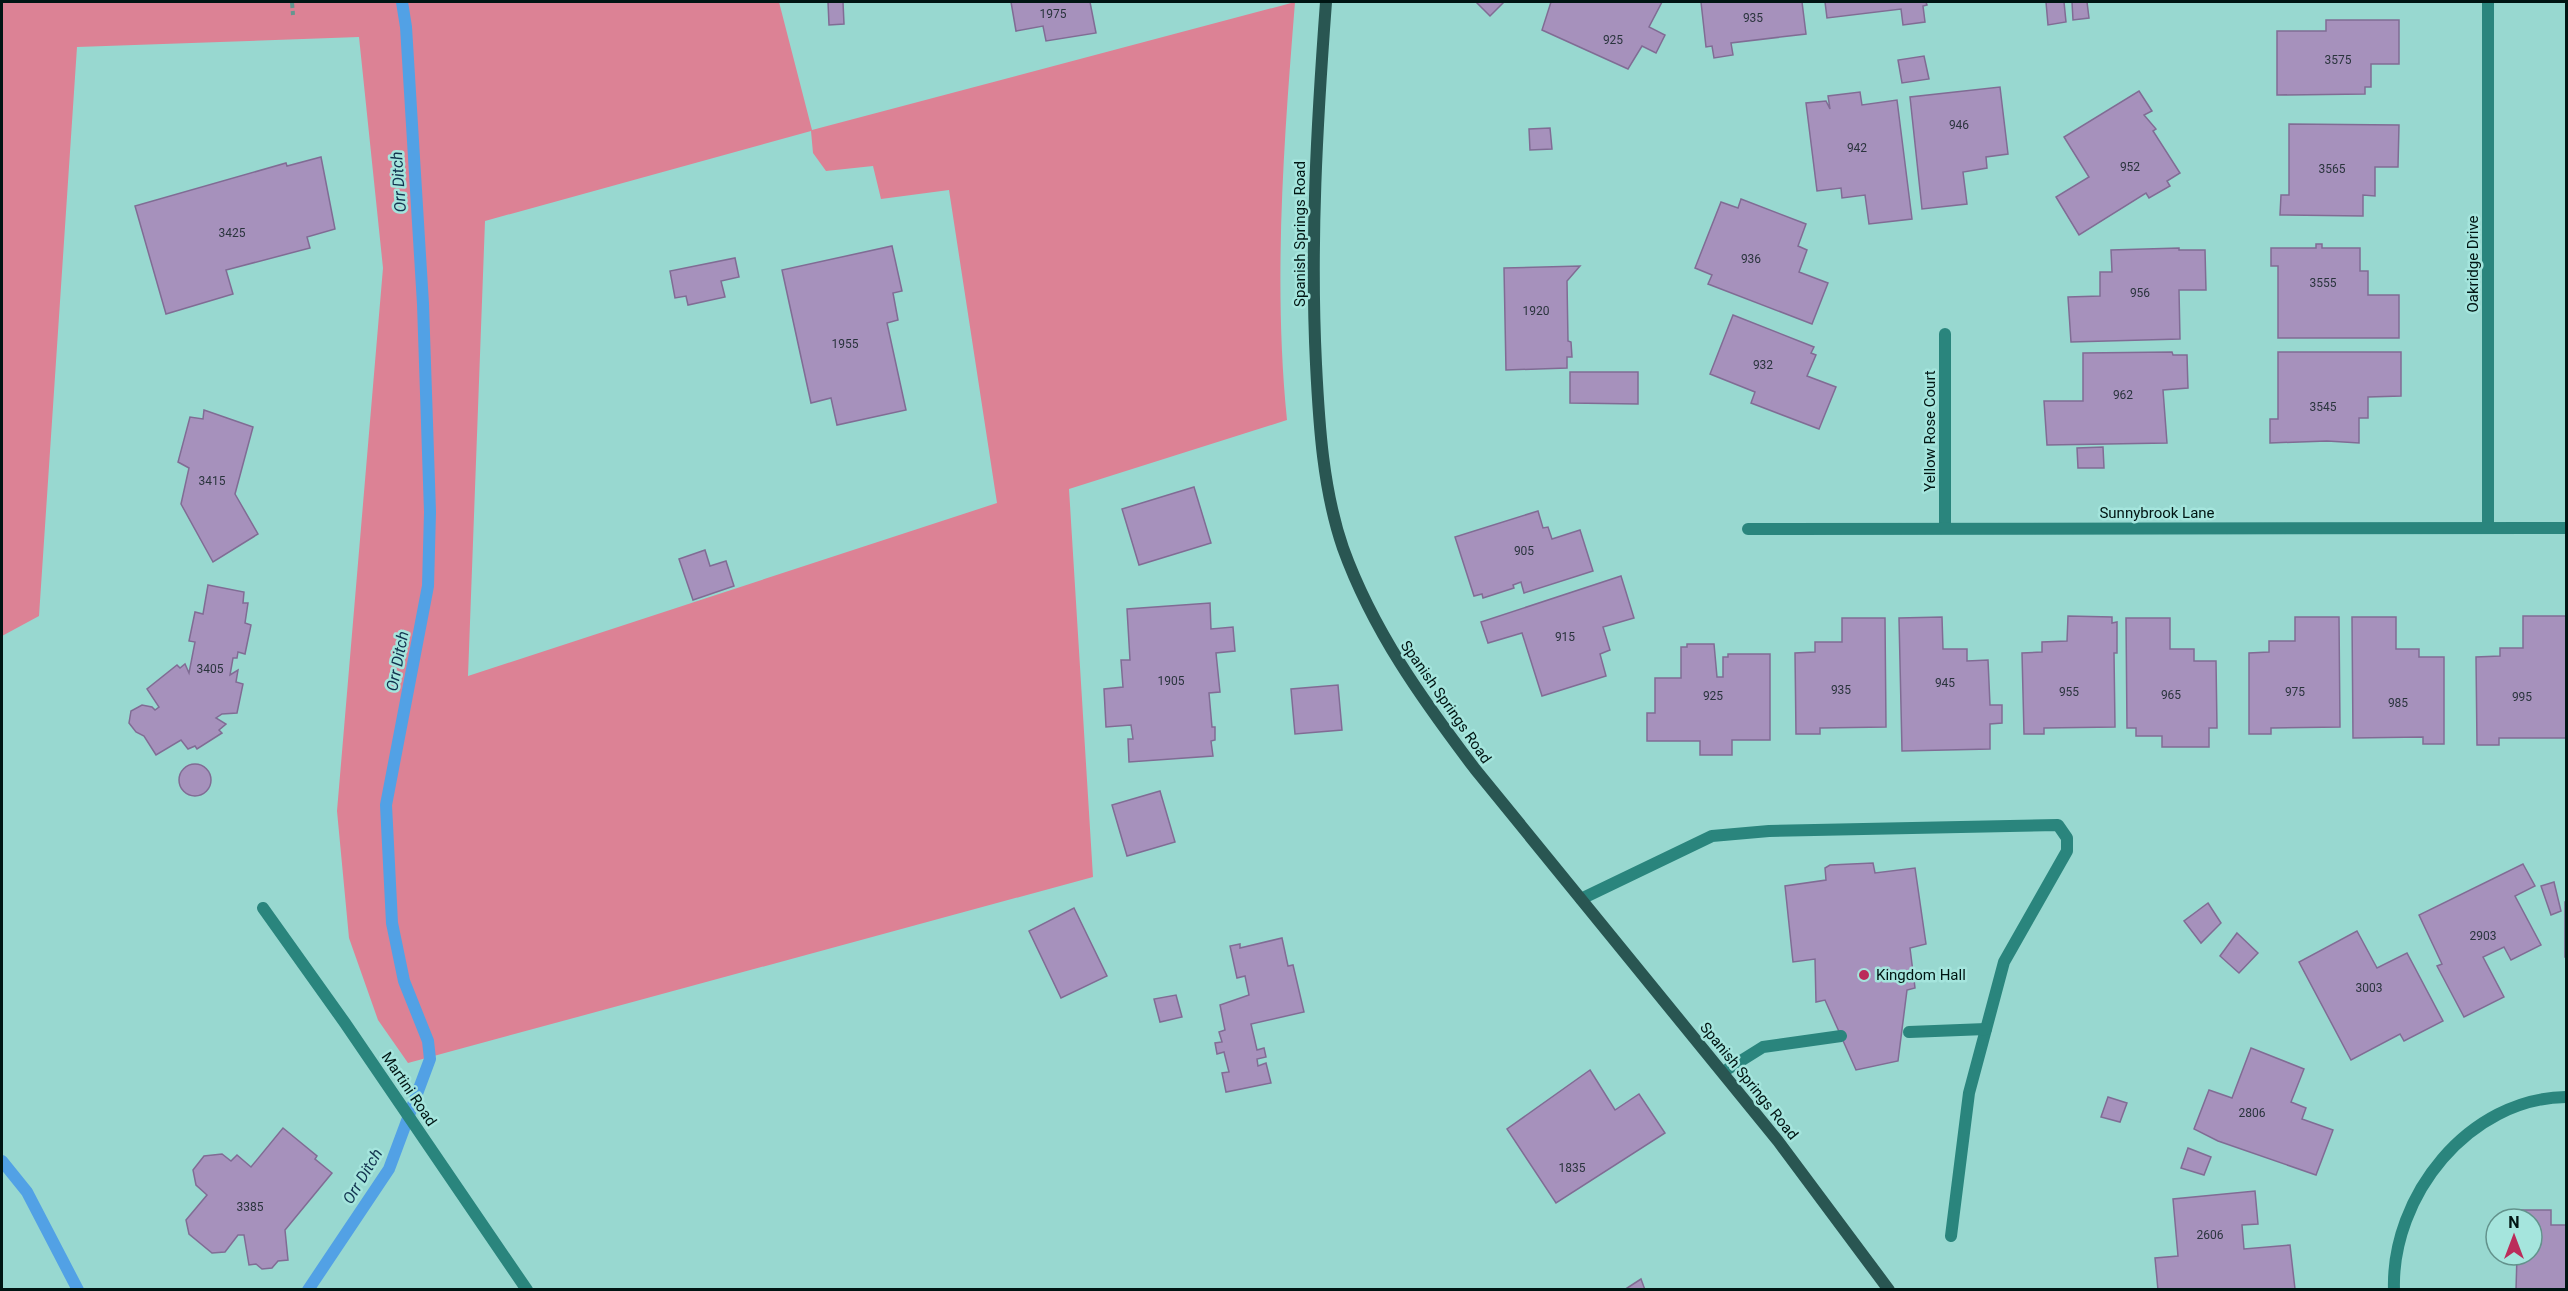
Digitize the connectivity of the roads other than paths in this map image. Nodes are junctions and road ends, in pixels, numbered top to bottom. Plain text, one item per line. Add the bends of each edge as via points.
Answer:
1 (1326, 2) edge
2 (2488, 2) edge
3 (1945, 334) dead end
4 (2488, 527) junction
5 (1945, 528) junction
6 (2566, 528) edge
7 (1748, 529) dead end
8 (1581, 900) junction
9 (263, 908) dead end
10 (1986, 1029) junction
11 (1909, 1032) dead end
12 (1841, 1036) dead end
13 (1723, 1072) junction
14 (2566, 1097) edge
15 (1951, 1236) dead end
16 (527, 1290) edge
17 (1889, 1290) edge
18 (2394, 1290) edge

1 - 8 street, Spanish Springs Road via 1313,220 1315,336 1327,485 1343,546 1378,628 1400,667 1475,769
2 - 4 street, Oakridge Drive
3 - 5 street, Yellow Rose Court
4 - 5 street, Sunnybrook Lane
4 - 6 street, Sunnybrook Lane
5 - 7 street, Sunnybrook Lane
8 - 10 street via 1712,836 2058,825 2067,838 2067,851 2004,962
8 - 13 street, Spanish Springs Road
9 - 16 street, Martini Road
10 - 11 street
10 - 15 street via 1969,1093
12 - 13 street via 1763,1047
13 - 17 street, Spanish Springs Road
14 - 18 street via 2516,1108 2479,1126 2446,1152 2419,1188 2400,1232

